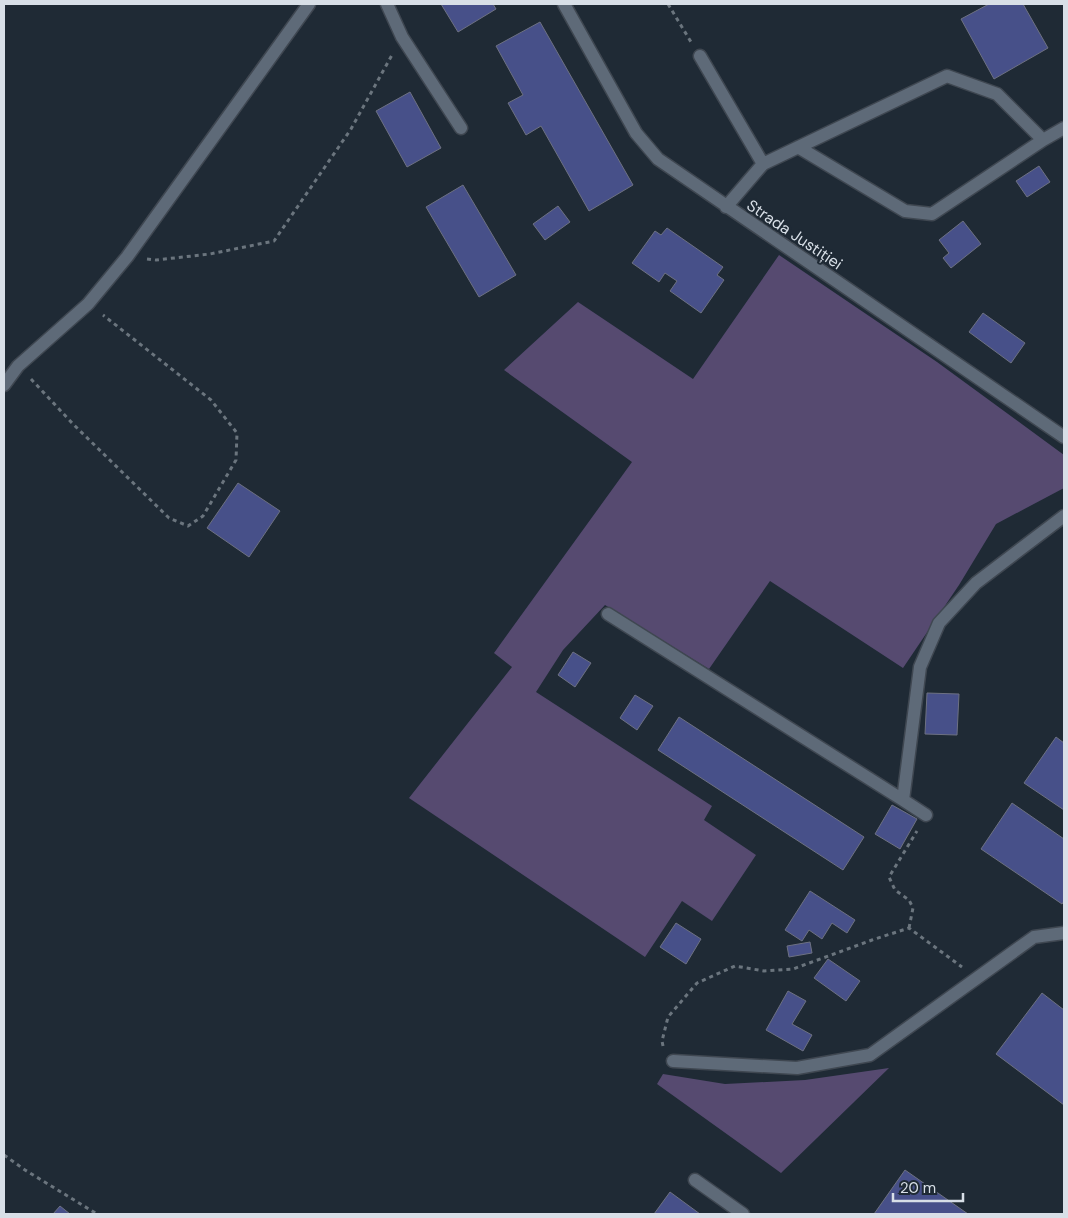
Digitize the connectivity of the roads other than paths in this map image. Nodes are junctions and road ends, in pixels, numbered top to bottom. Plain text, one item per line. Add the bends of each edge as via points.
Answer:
1 (308, 4) edge
2 (387, 4) edge
3 (564, 4) edge
4 (700, 56) road end
5 (461, 128) dead end
6 (1064, 128) edge
7 (1044, 140) junction
8 (798, 147) junction
9 (763, 164) junction
10 (726, 207) junction
11 (4, 385) edge
12 (1064, 436) edge
13 (1064, 516) edge
14 (608, 614) dead end
15 (903, 800) junction
16 (926, 815) road end
17 (1064, 933) edge
18 (673, 1061) road end
19 (695, 1180) dead end
20 (743, 1214) edge

1 - 11 street via 127,258 88,304 18,366
2 - 5 street via 402,37
3 - 10 street, Strada Justiției via 636,133 658,159
4 - 9 street
6 - 7 street
7 - 8 street via 997,94 947,76
7 - 8 street via 932,214 905,212
8 - 9 street
9 - 10 street
10 - 12 street, Strada Justiției
13 - 15 street via 976,583 939,623 920,667
14 - 15 street
15 - 16 street
17 - 18 street via 1034,937 870,1055 797,1068
19 - 20 street

